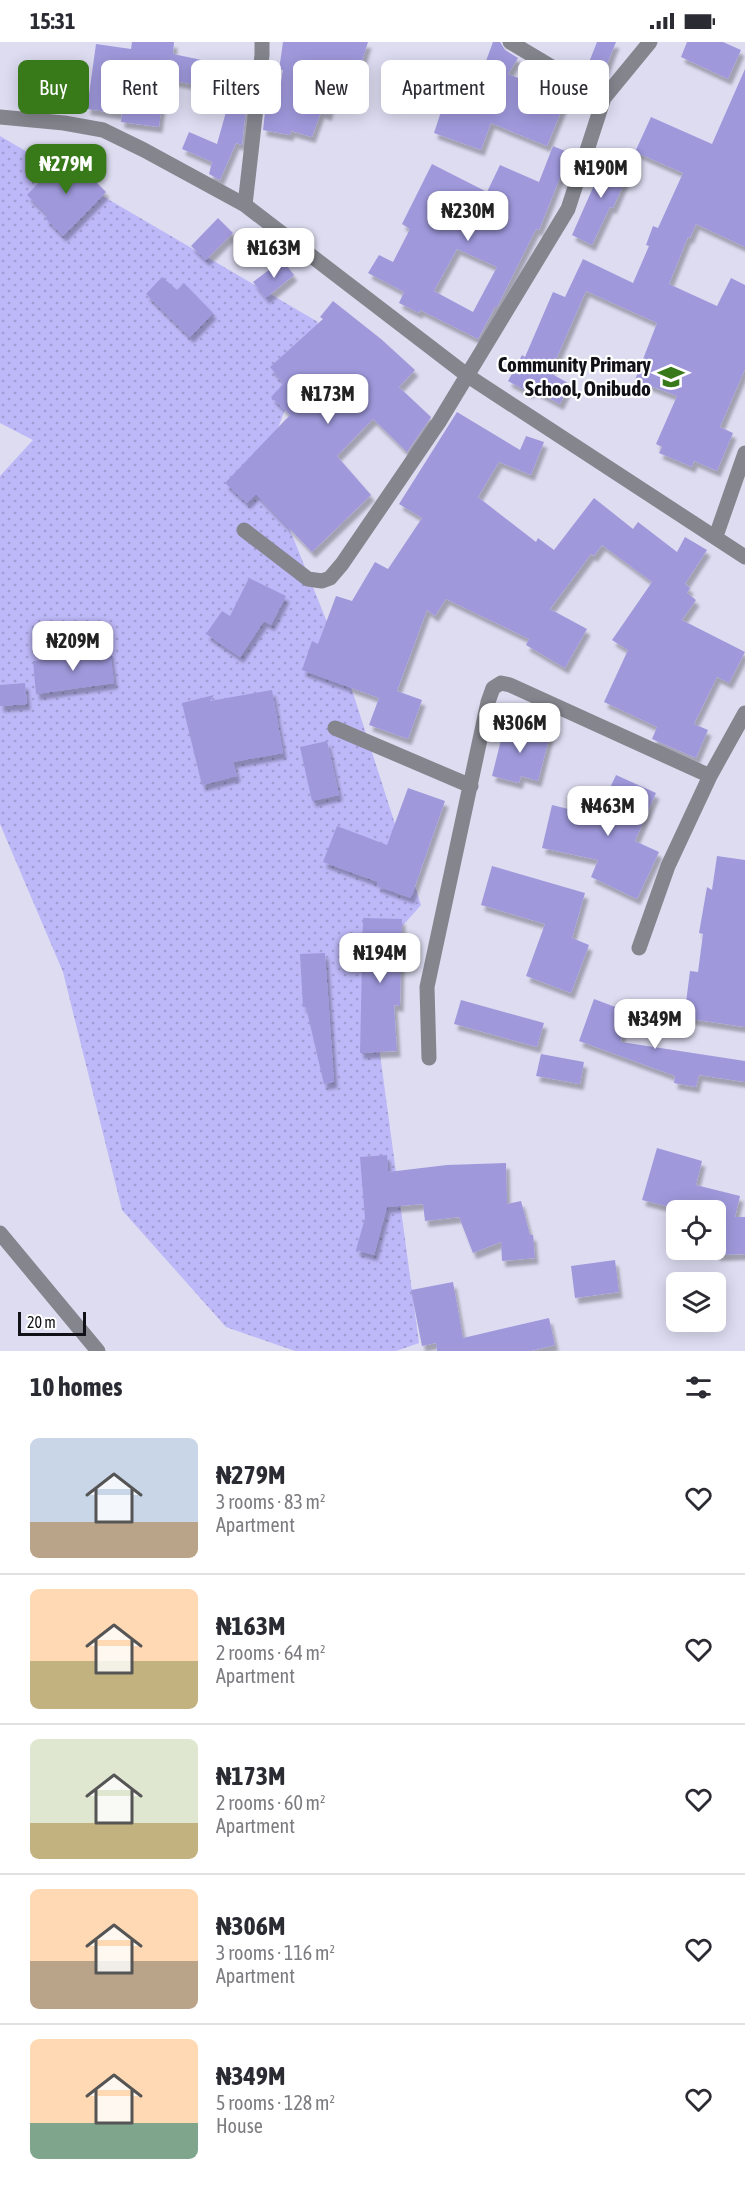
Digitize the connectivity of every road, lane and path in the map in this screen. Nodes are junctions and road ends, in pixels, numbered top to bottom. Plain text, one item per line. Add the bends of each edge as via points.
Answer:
1 (262, 42) edge
2 (510, 42) edge
3 (650, 42) edge
4 (540, 60) edge
5 (609, 92) edge
6 (599, 114) edge
7 (0, 117) edge
8 (245, 205) junction
9 (468, 376) junction
10 (745, 453) edge
11 (244, 530) dead end
12 (716, 536) junction
13 (745, 557) edge
14 (745, 713) edge
15 (335, 728) dead end
16 (710, 776) junction
17 (471, 786) junction
18 (639, 948) dead end
19 (429, 1058) dead end
20 (0, 1233) edge
21 (98, 1351) edge

1 - 8 street
2 - 4 street
3 - 5 street
6 - 9 street via 568,209
7 - 8 street via 103,130
8 - 9 street
9 - 11 street via 330,578 308,579
9 - 12 street
10 - 12 street
12 - 13 street
14 - 16 street
15 - 17 street
16 - 17 street via 501,683 493,688 488,702
16 - 18 street via 668,866
17 - 19 street via 428,987
20 - 21 street

